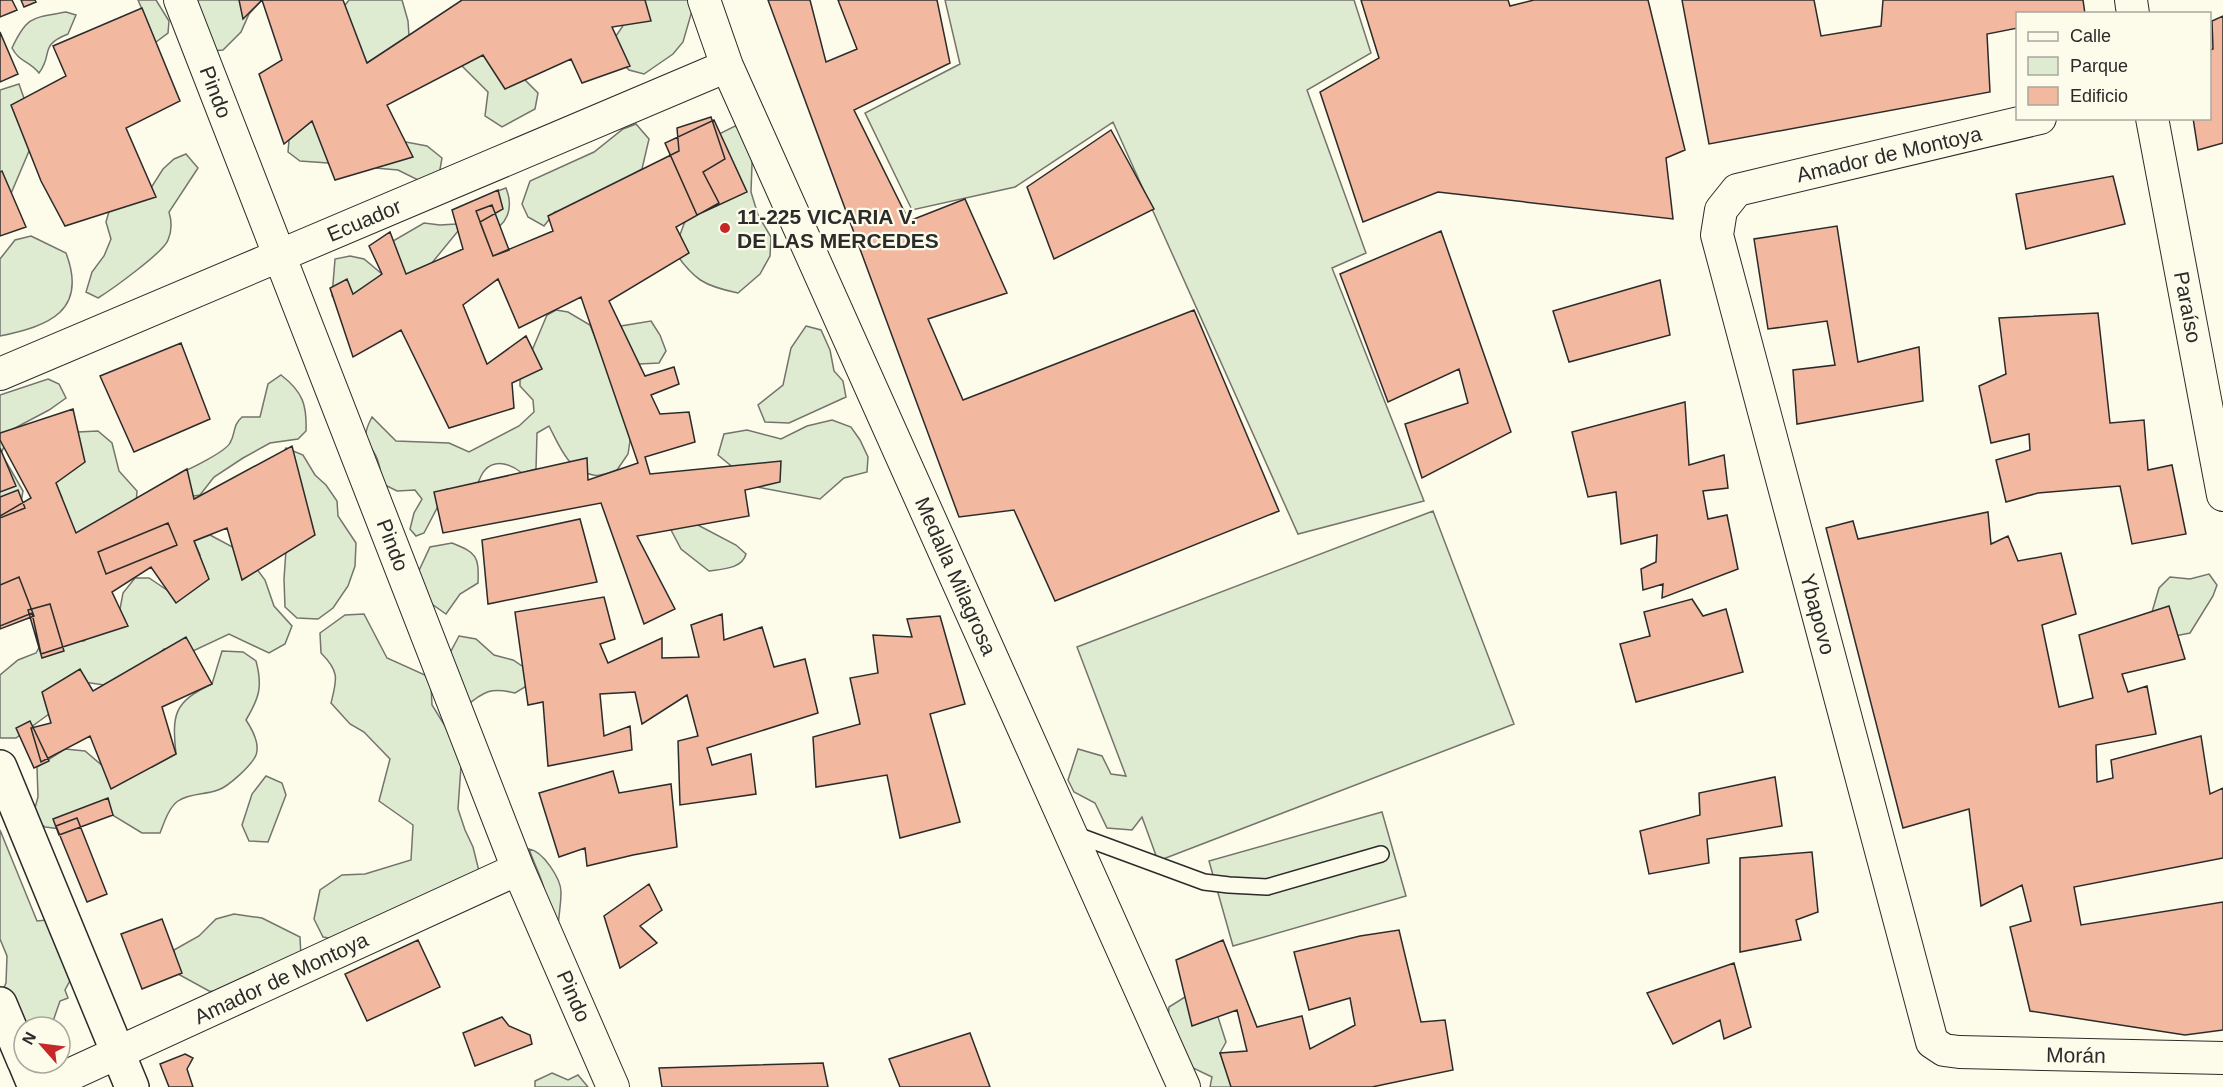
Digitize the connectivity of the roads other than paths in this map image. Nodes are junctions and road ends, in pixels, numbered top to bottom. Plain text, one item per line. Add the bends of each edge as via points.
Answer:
1 (180, 0) edge
2 (704, 0) edge
3 (728, 66) junction
4 (2032, 120) edge
5 (2152, 120) edge
6 (1737, 190) joint
7 (280, 255) junction
8 (0, 374) edge
9 (2223, 495) edge
10 (0, 767) edge
11 (1071, 833) junction
12 (1381, 854) dead end
13 (518, 869) junction
14 (0, 1004) edge
15 (12, 1033) edge
16 (1932, 1042) joint
17 (119, 1052) junction
18 (2223, 1058) edge
19 (43, 1087) edge
20 (132, 1087) edge
21 (613, 1087) edge
22 (1184, 1087) edge

1 - 7 street, Pindo
2 - 3 street, Medalla Milagrosa
3 - 7 street, Ecuador
3 - 11 street, Medalla Milagrosa
4 - 6 street, Amador de Montoya
5 - 9 street, Paraíso
6 - 16 street, Ybapovo via 1721,210 1717,235
7 - 8 street, Ecuador
7 - 13 street, Pindo
10 - 17 main road
11 - 12 lane via 1204,882 1229,885 1267,887
11 - 22 street, Medalla Milagrosa
13 - 17 street, Amador de Montoya
13 - 21 street, Pindo
14 - 15 main road
16 - 18 street, Morán via 1944,1050 1959,1052
17 - 19 street, Amador de Montoya
17 - 20 main road

